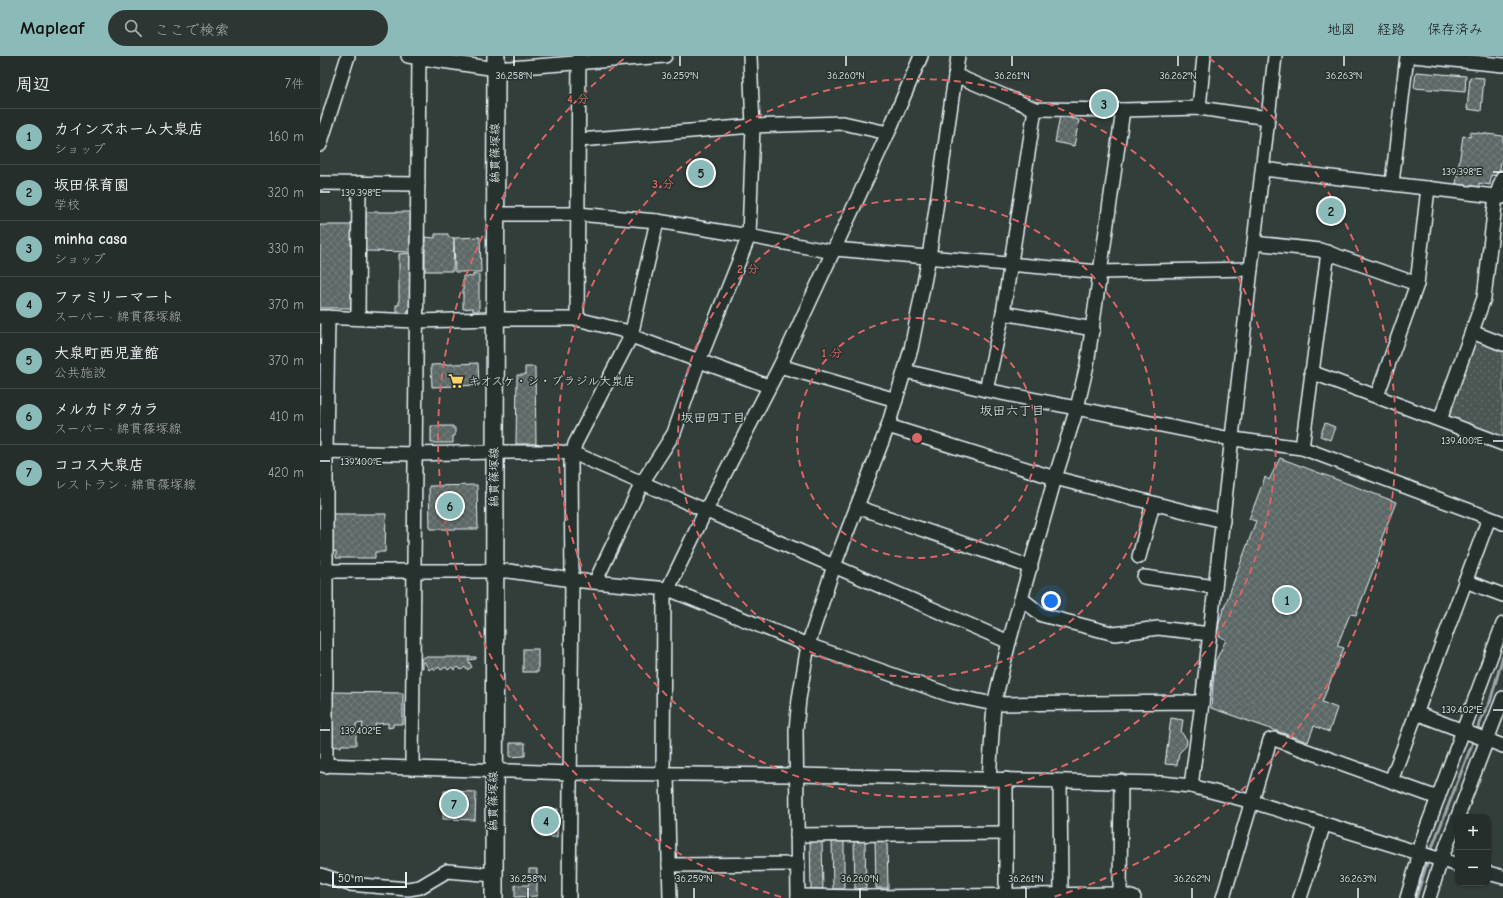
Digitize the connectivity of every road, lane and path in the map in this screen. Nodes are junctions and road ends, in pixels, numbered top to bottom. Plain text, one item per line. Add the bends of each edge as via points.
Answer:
1 (348, 56) edge
2 (665, 56) edge
3 (750, 56) edge
4 (921, 56) edge
5 (958, 56) edge
6 (1204, 56) edge
7 (1275, 56) edge
8 (1407, 56) edge
9 (1413, 56) edge
10 (414, 57) edge
11 (579, 59) edge
12 (496, 62) edge
13 (1503, 65) edge
14 (955, 76) junction
15 (1199, 108) junction
16 (1035, 109) junction
17 (1123, 110) junction
18 (1268, 118) junction
19 (753, 126) junction
20 (888, 133) junction
21 (578, 140) junction
22 (320, 145) edge
23 (1262, 169) junction
24 (1503, 177) edge
25 (320, 183) edge
26 (359, 183) junction
27 (418, 184) junction
28 (1392, 184) junction
29 (1428, 188) junction
30 (1500, 197) edge
31 (495, 214) junction
32 (578, 214) junction
33 (657, 221) junction
34 (749, 236) junction
35 (1254, 243) junction
36 (834, 250) junction
37 (1328, 252) junction
38 (929, 257) junction
39 (1011, 265) junction
40 (1251, 269) junction
41 (1099, 272) junction
42 (1417, 284) junction
43 (1003, 313) junction
44 (324, 317) edge
45 (358, 318) junction
46 (495, 319) junction
47 (577, 319) junction
48 (416, 321) junction
49 (1093, 329) junction
50 (1472, 332) junction
51 (631, 336) junction
52 (1503, 344) edge
53 (699, 361) junction
54 (780, 366) junction
55 (905, 372) junction
56 (1311, 372) junction
57 (768, 386) junction
58 (986, 390) junction
59 (1377, 396) junction
60 (896, 400) junction
61 (1077, 408) junction
62 (1440, 420) junction
63 (888, 426) junction
64 (1232, 438) junction
65 (1503, 444) edge
66 (1302, 448) junction
67 (323, 452) edge
68 (494, 452) junction
69 (415, 454) junction
70 (572, 454) junction
71 (1055, 478) junction
72 (642, 483) junction
73 (1153, 503) junction
74 (857, 506) junction
75 (706, 510) junction
76 (1489, 518) junction
77 (1222, 521) junction
78 (1503, 523) edge
79 (1139, 557) dead end
80 (834, 566) junction
81 (1031, 568) junction
82 (323, 571) edge
83 (494, 571) junction
84 (415, 572) junction
85 (1144, 577) dead end
86 (572, 580) junction
87 (1466, 581) junction
88 (597, 582) junction
89 (1215, 587) junction
90 (668, 589) junction
91 (1503, 595) edge
92 (1022, 599) junction
93 (1503, 624) edge
94 (1210, 634) junction
95 (1009, 642) junction
96 (808, 645) junction
97 (1503, 698) edge
98 (1202, 703) junction
99 (994, 704) junction
100 (1416, 713) junction
101 (1463, 731) junction
102 (1487, 740) junction
103 (1503, 746) edge
104 (323, 766) edge
105 (412, 768) junction
106 (493, 771) junction
107 (571, 773) junction
108 (665, 775) junction
109 (797, 775) junction
110 (989, 779) junction
111 (1006, 779) junction
112 (1060, 781) junction
113 (1121, 781) junction
114 (1391, 781) junction
115 (1191, 786) junction
116 (1438, 798) junction
117 (1253, 802) junction
118 (1324, 824) junction
119 (1006, 833) junction
120 (797, 836) junction
121 (1419, 853) junction
122 (1441, 860) junction
123 (797, 864) junction
124 (1455, 864) edge
125 (669, 865) junction
126 (1491, 874) edge
127 (320, 875) edge
128 (494, 875) junction
129 (1503, 877) edge
130 (1061, 894) junction
131 (1120, 894) junction
132 (1078, 896) edge
133 (798, 897) edge
134 (868, 897) edge
135 (934, 897) edge
136 (1006, 897) edge
137 (494, 898) edge
138 (569, 898) edge
139 (670, 898) edge
140 (1134, 898) edge
141 (1223, 898) edge
142 (1300, 898) edge
143 (1407, 898) edge
144 (1429, 898) edge

1 - 22 street
2 - 11 street
3 - 19 street
4 - 20 street
5 - 14 street
6 - 15 street
7 - 18 street
8 - 28 street
9 - 13 street
10 - 12 street
10 - 27 street
11 - 12 street
11 - 21 street
12 - 31 main road, 綿貫篠塚線
14 - 16 street
14 - 38 street
15 - 17 street
15 - 18 street
16 - 17 street
16 - 39 street
17 - 41 street
18 - 23 street
19 - 20 street via 843,123
19 - 21 street
19 - 34 street
20 - 36 street
21 - 32 street
23 - 28 street
23 - 35 street
24 - 30 street
25 - 26 street
26 - 27 street
26 - 45 street
27 - 48 street
28 - 29 street
29 - 30 street
29 - 42 street
30 - 50 street via 1484,298
31 - 32 street
31 - 46 main road, 綿貫篠塚線
32 - 33 street
32 - 47 street
33 - 34 street
33 - 51 street
34 - 36 street
34 - 53 street
35 - 37 street
35 - 40 street
36 - 38 street
36 - 54 street
37 - 42 street
37 - 56 street
38 - 39 street
38 - 55 street via 918,320
39 - 41 street
39 - 43 street
40 - 41 street
40 - 64 street
41 - 49 street
42 - 59 street
43 - 49 street
43 - 58 street
44 - 45 street
44 - 67 street
45 - 48 street
46 - 47 street
46 - 48 street
46 - 68 main road, 綿貫篠塚線
47 - 51 street via 625,330
48 - 69 street
49 - 61 street via 1088,365
50 - 52 street
50 - 62 street
51 - 53 street
51 - 70 street
53 - 57 street
53 - 72 street via 674,433
54 - 57 street
54 - 60 street
55 - 58 street
55 - 60 street
56 - 59 street
56 - 66 street
57 - 75 street
58 - 61 street
59 - 62 street
60 - 63 street
61 - 64 street
61 - 71 street
62 - 65 street
63 - 71 street
63 - 74 street
64 - 66 street
64 - 77 street
66 - 76 street
67 - 69 street
67 - 82 street
68 - 69 street
68 - 70 street
68 - 83 main road, 綿貫篠塚線
69 - 84 street
70 - 72 street
70 - 86 street
71 - 73 street
71 - 81 street
72 - 75 street
72 - 88 street
73 - 77 street
73 - 79 street
74 - 80 street
74 - 81 street
75 - 80 street
75 - 90 street
76 - 78 street
76 - 87 street
77 - 89 street
80 - 95 street
80 - 96 street
81 - 92 street
82 - 84 street
82 - 104 street
83 - 84 street
83 - 86 street
83 - 106 main road, 綿貫篠塚線
84 - 105 street
85 - 89 street
86 - 88 street
86 - 107 street
87 - 91 street
87 - 100 street
88 - 90 street
89 - 94 street
90 - 96 street
90 - 108 street via 664,597
92 - 94 street via 1042,615 1115,634 1158,628
92 - 95 street
93 - 101 street
94 - 98 street
95 - 99 street
96 - 99 street via 950,695
96 - 109 street via 796,730
97 - 102 street
98 - 99 street
98 - 115 street
99 - 110 street
100 - 101 street
100 - 114 street
101 - 102 street
101 - 116 street
102 - 103 street
102 - 122 street
104 - 105 street
105 - 106 street
106 - 107 street
106 - 128 main road, 綿貫篠塚線
107 - 108 street
107 - 138 street
108 - 109 street
108 - 125 street
109 - 110 street
109 - 120 street
110 - 111 street
111 - 112 street
111 - 119 street
112 - 113 street
112 - 130 street
113 - 115 street
113 - 131 street
114 - 116 street
114 - 117 street via 1274,739 1270,740
115 - 117 street
116 - 121 street
117 - 118 street
117 - 141 street
118 - 121 street
118 - 142 street
119 - 120 street
119 - 136 street
120 - 123 street
121 - 122 street
121 - 143 street
122 - 124 street
122 - 144 street
123 - 125 street
123 - 133 street
125 - 139 street
126 - 129 street
127 - 128 street via 349,884 408,889 420,887 446,871
128 - 137 main road, 綿貫篠塚線
130 - 132 street
130 - 136 street
131 - 132 street
131 - 140 street
133 - 134 street
134 - 135 street
135 - 136 street

